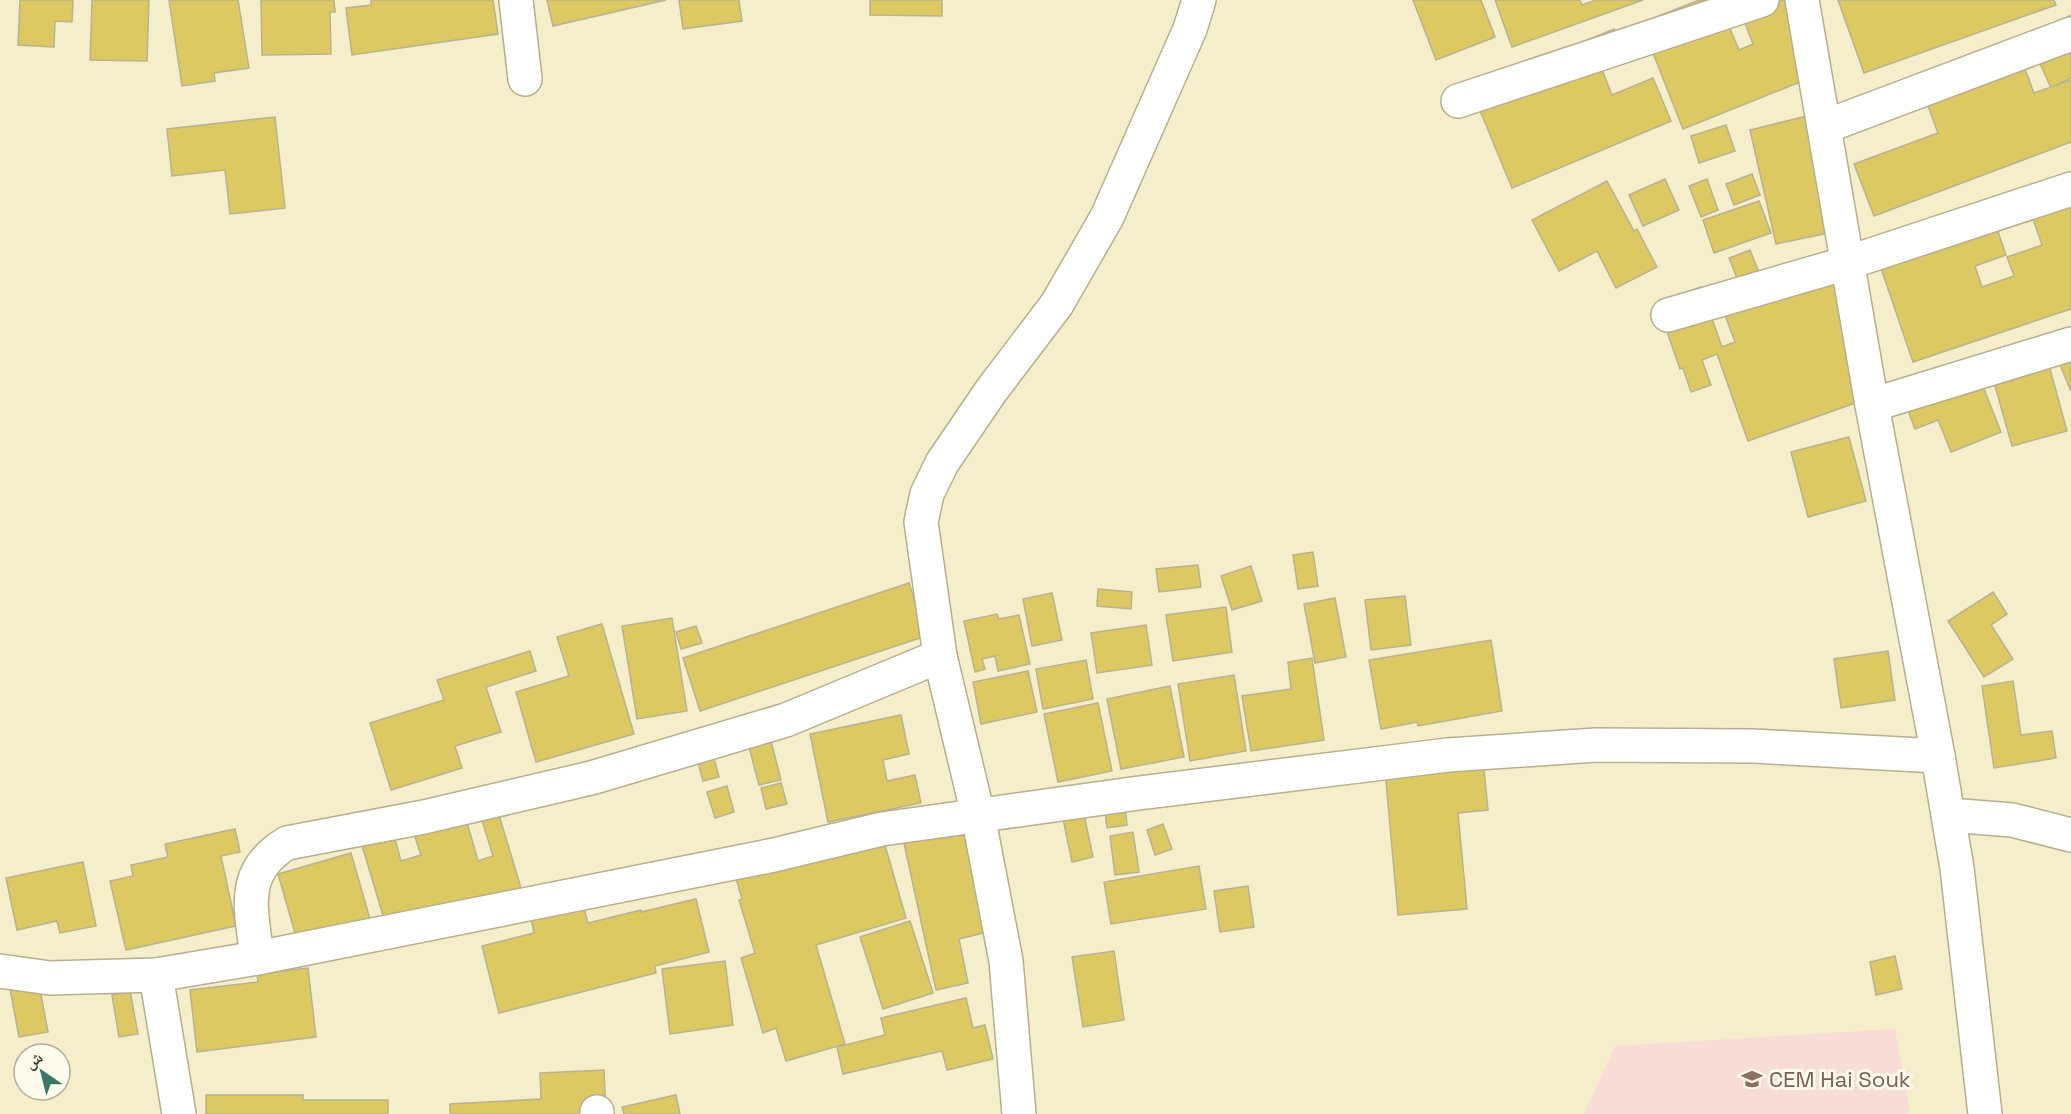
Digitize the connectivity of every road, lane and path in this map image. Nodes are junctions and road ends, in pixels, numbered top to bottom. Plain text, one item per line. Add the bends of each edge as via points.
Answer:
1 (516, 0) edge
2 (1199, 0) edge
3 (1762, 0) edge
4 (1802, 0) edge
5 (2071, 34) edge
6 (525, 79) dead end
7 (1458, 101) dead end
8 (1824, 127) junction
9 (2071, 189) edge
10 (1847, 263) junction
11 (1668, 315) dead end
12 (2071, 344) edge
13 (1872, 405) junction
14 (940, 656) junction
15 (1938, 756) junction
16 (978, 815) junction
17 (1949, 815) junction
18 (2071, 835) edge
19 (256, 958) junction
20 (0, 971) edge
21 (156, 975) junction
22 (179, 1114) edge
23 (1019, 1114) edge
24 (1985, 1114) edge

1 - 6 street
2 - 14 street via 1190,29 1107,217 1057,304 991,391 942,463 927,494 921,522
3 - 7 street
4 - 8 street
5 - 8 street
8 - 10 street
9 - 10 street
10 - 11 street
10 - 13 street
12 - 13 street
13 - 15 street
14 - 16 street
14 - 19 street via 786,720 614,771 424,817 287,843 263,862 255,876 251,891
15 - 16 street via 1753,746 1573,747 1448,754
15 - 17 street
16 - 19 street via 882,829 774,855
16 - 23 street via 1006,962
17 - 18 street via 2012,820
17 - 24 street
19 - 21 street
20 - 21 street via 50,978
21 - 22 street

